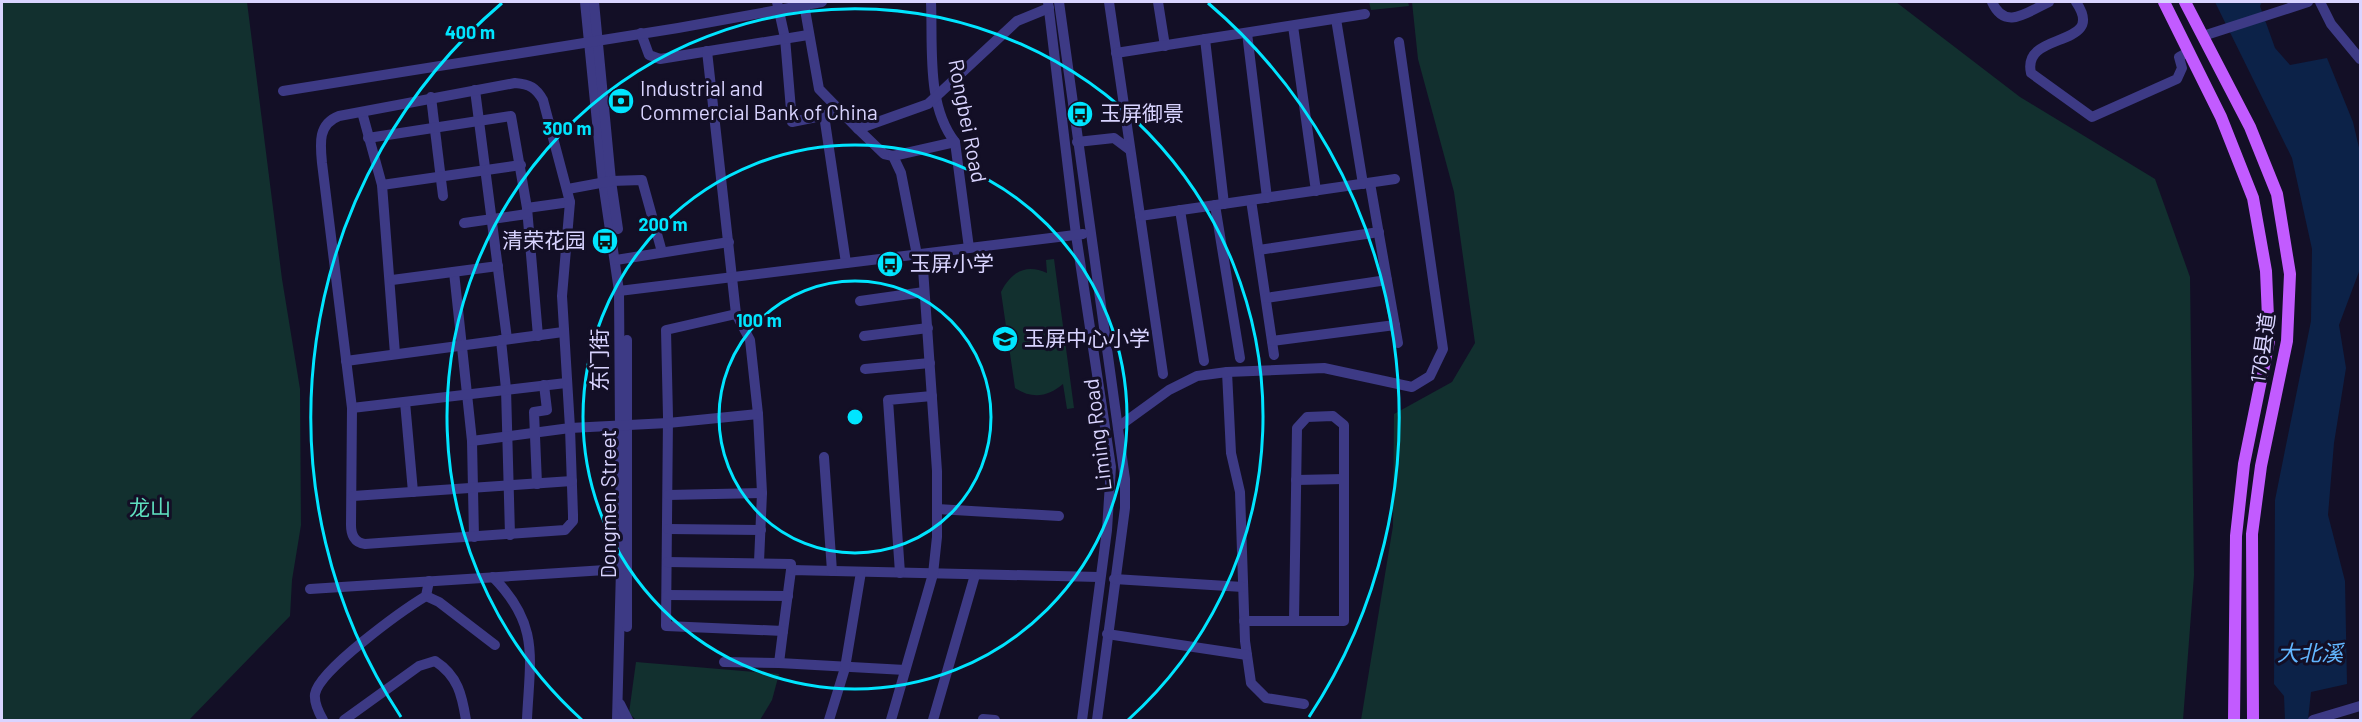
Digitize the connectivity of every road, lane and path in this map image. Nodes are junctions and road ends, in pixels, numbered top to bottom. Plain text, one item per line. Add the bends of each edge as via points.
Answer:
1 (585, 2) edge
2 (594, 2) edge
3 (822, 2) edge
4 (931, 2) edge
5 (1059, 2) edge
6 (1109, 2) edge
7 (1158, 2) edge
8 (1992, 2) edge
9 (2049, 2) edge
10 (2076, 2) edge
11 (2164, 2) edge
12 (2185, 2) edge
13 (2308, 2) edge
14 (2320, 2) edge
15 (804, 4) junction
16 (1049, 5) edge
17 (778, 6) edge
18 (1365, 14) dead end
19 (1336, 19) junction
20 (1293, 26) junction
21 (641, 33) junction
22 (1246, 33) junction
23 (808, 35) junction
24 (2203, 36) junction
25 (785, 39) junction
26 (1205, 39) junction
27 (593, 40) junction
28 (1399, 42) dead end
29 (1165, 46) junction
30 (707, 51) junction
31 (2188, 52) junction
32 (1116, 53) junction
33 (2361, 59) edge
34 (475, 90) junction
35 (283, 91) dead end
36 (430, 97) junction
37 (937, 97) junction
38 (362, 112) junction
39 (841, 112) junction
40 (824, 115) junction
41 (1126, 117) junction
42 (479, 121) junction
43 (435, 128) junction
44 (858, 129) junction
45 (368, 138) junction
46 (1076, 139) junction
47 (955, 142) junction
48 (1130, 150) junction
49 (893, 156) junction
50 (520, 165) junction
51 (485, 170) junction
52 (440, 177) junction
53 (1395, 179) dead end
54 (607, 182) junction
55 (1367, 183) junction
56 (382, 185) junction
57 (568, 189) junction
58 (1316, 191) junction
59 (443, 196) dead end
60 (1267, 198) junction
61 (1251, 200) junction
62 (570, 202) junction
63 (1219, 204) junction
64 (1180, 210) junction
65 (527, 211) junction
66 (1140, 216) junction
67 (492, 219) junction
68 (464, 223) dead end
69 (1379, 232) junction
70 (1089, 234) junction
71 (1076, 235) junction
72 (729, 242) junction
73 (969, 248) junction
74 (1258, 250) junction
75 (662, 252) junction
76 (919, 254) junction
77 (619, 260) junction
78 (846, 263) junction
79 (498, 266) junction
80 (454, 272) junction
81 (733, 277) junction
82 (392, 280) junction
83 (1387, 280) junction
84 (622, 290) junction
85 (924, 292) junction
86 (1266, 298) junction
87 (860, 301) dead end
88 (736, 314) junction
89 (1395, 325) junction
90 (928, 328) junction
91 (563, 332) junction
92 (538, 336) junction
93 (864, 336) dead end
94 (504, 340) junction
95 (1272, 341) junction
96 (1398, 343) dead end
97 (463, 345) junction
98 (395, 354) junction
99 (1274, 355) dead end
100 (1240, 358) dead end
101 (1204, 361) dead end
102 (346, 362) junction
103 (930, 363) junction
104 (865, 369) dead end
105 (1227, 372) junction
106 (1163, 374) dead end
107 (566, 382) junction
108 (544, 385) junction
109 (506, 389) junction
110 (468, 395) junction
111 (932, 396) junction
112 (405, 402) junction
113 (352, 408) junction
114 (758, 414) junction
115 (668, 423) junction
116 (624, 424) junction
117 (1118, 427) junction
118 (570, 428) junction
119 (535, 432) junction
120 (506, 436) junction
121 (472, 441) junction
122 (824, 457) dead end
123 (1344, 479) junction
124 (1296, 480) junction
125 (572, 481) junction
126 (537, 484) junction
127 (507, 486) junction
128 (471, 488) junction
129 (413, 492) junction
130 (762, 493) junction
131 (668, 495) junction
132 (353, 496) junction
133 (937, 509) junction
134 (1059, 516) dead end
135 (668, 529) junction
136 (761, 530) junction
137 (510, 535) junction
138 (474, 537) junction
139 (667, 562) junction
140 (759, 562) junction
141 (621, 568) junction
142 (791, 570) junction
143 (832, 571) junction
144 (861, 572) junction
145 (900, 573) junction
146 (933, 574) junction
147 (975, 575) junction
148 (493, 577) junction
149 (1100, 577) junction
150 (1114, 579) junction
151 (429, 581) junction
152 (1243, 587) junction
153 (310, 589) dead end
154 (667, 595) junction
155 (426, 596) junction
156 (788, 596) junction
157 (1244, 621) junction
158 (1294, 621) junction
159 (783, 631) junction
160 (1107, 634) junction
161 (495, 645) dead end
162 (1247, 656) junction
163 (724, 662) dead end
164 (779, 663) junction
165 (905, 670) junction
166 (1304, 704) dead end
167 (2361, 706) edge
168 (623, 719) edge
169 (983, 719) edge
170 (323, 720) edge
171 (344, 720) edge
172 (466, 720) edge
173 (527, 720) edge
174 (829, 720) edge
175 (891, 720) edge
176 (933, 720) edge
177 (995, 720) edge
178 (1082, 720) edge
179 (1097, 720) edge
180 (2234, 720) edge
181 (2253, 720) edge
182 (2313, 720) edge

1 - 27 street
2 - 27 street
3 - 15 street
4 - 37 street, Rongbei Road
5 - 46 street, Liming Road
6 - 32 street
7 - 29 street
8 - 9 street via 2004,18 2016,17
10 - 31 street via 2083,14 2078,32 2038,49 2029,65 2031,73 2092,117 2177,79 2182,68 2178,57
11 - 31 main road, 176县道
12 - 24 main road, 176县道
13 - 24 street
14 - 33 street via 2331,24
15 - 17 street
15 - 23 street
16 - 37 street via 1017,21
16 - 71 street, Liming Road
17 - 21 street
17 - 25 street
18 - 19 street
19 - 20 street
19 - 55 street
20 - 22 street
20 - 58 street
21 - 27 street
21 - 30 street via 649,55 660,59
22 - 26 street
22 - 60 street
23 - 25 street
23 - 39 street via 819,89
24 - 181 main road, 176县道 via 2250,127 2277,194 2290,274 2286,341 2252,534
25 - 30 street
25 - 40 street via 792,122
26 - 29 street
26 - 63 street
27 - 35 street
27 - 54 street
28 - 105 street via 1443,349 1430,376 1412,387 1324,368
29 - 32 street
30 - 72 street
31 - 180 main road, 176县道 via 2221,117 2253,198 2266,271 2269,341 2244,464 2236,536
32 - 41 street
34 - 36 street
34 - 42 street
34 - 57 street via 515,83 537,90
36 - 38 street
36 - 43 street
37 - 44 street via 928,104
37 - 47 street, Rongbei Road via 945,129
38 - 45 street
38 - 102 street via 328,120 320,143
39 - 40 street
39 - 44 street
40 - 78 street
41 - 46 street via 1113,132
41 - 48 street
42 - 43 street
42 - 50 street via 511,116
42 - 51 street
43 - 45 street
43 - 52 street
44 - 49 street via 884,154
45 - 56 street
46 - 48 street via 1114,138
46 - 70 street, Liming Road
47 - 49 street
47 - 73 street, Rongbei Road
48 - 66 street
49 - 76 street via 901,173
50 - 51 street
50 - 65 street
51 - 52 street
51 - 67 street
52 - 56 street
52 - 59 street
53 - 55 street
54 - 57 street
54 - 75 street via 642,180
54 - 77 street
55 - 58 street
55 - 69 street
56 - 82 street
57 - 62 street
58 - 60 street
60 - 61 street
61 - 63 street
61 - 74 street
62 - 65 street
62 - 91 street
63 - 64 street
63 - 100 street
64 - 66 street
64 - 101 street
65 - 67 street
65 - 92 street
66 - 106 street
67 - 68 street
67 - 79 street
69 - 74 street
69 - 83 street
70 - 71 street
70 - 117 street, Liming Road
71 - 73 street
71 - 149 street, Liming Road via 1111,467
72 - 75 street
72 - 81 street
73 - 76 street
74 - 86 street
75 - 77 street
76 - 78 street
76 - 85 street
77 - 84 street, 东门街
78 - 81 street
79 - 80 street
79 - 94 street
80 - 82 street
80 - 97 street
81 - 84 street
81 - 88 street
82 - 98 street
83 - 86 street
83 - 89 street
84 - 116 street, 东门街
85 - 87 street
85 - 90 street
86 - 95 street
88 - 114 street via 750,340
88 - 115 street via 666,330
89 - 95 street
89 - 96 street
90 - 93 street
90 - 103 street
91 - 92 street
91 - 107 street
92 - 94 street
94 - 97 street
94 - 109 street
95 - 99 street
97 - 98 street
97 - 110 street
98 - 102 street
102 - 113 street
103 - 104 street
103 - 111 street
105 - 117 street via 1197,376 1169,390
105 - 152 street via 1231,453 1240,492
107 - 108 street
107 - 118 street
108 - 109 street
108 - 119 street via 547,410 534,412
109 - 110 street
109 - 120 street
110 - 112 street
110 - 121 street
111 - 133 street
111 - 145 street via 888,400
112 - 113 street
112 - 129 street
113 - 132 street
114 - 115 street
114 - 130 street
115 - 116 street
115 - 131 street
116 - 118 street
116 - 141 street, 东门街
116 - 168 street, Dongmen Street via 629,571
117 - 150 street, Liming Road via 1125,508
118 - 119 street
118 - 125 street
119 - 120 street
119 - 126 street
120 - 121 street
120 - 127 street
121 - 128 street
122 - 143 street
123 - 124 street
123 - 124 street via 1344,425 1333,416 1307,417 1297,428
123 - 158 street via 1344,621
124 - 158 street
125 - 126 street
125 - 137 street via 570,526 559,532
126 - 127 street
127 - 128 street
127 - 137 street
128 - 129 street
128 - 138 street
129 - 132 street
130 - 131 street
130 - 136 street
131 - 135 street
132 - 138 street via 351,534 359,544
133 - 134 street
133 - 146 street
135 - 136 street
135 - 139 street
136 - 140 street
137 - 138 street
139 - 140 street
139 - 154 street
140 - 142 street via 791,564
141 - 148 street
141 - 168 street, 东门街 via 618,699
142 - 143 street
142 - 156 street
143 - 144 street
144 - 145 street
144 - 174 street via 845,668
145 - 146 street
146 - 147 street
146 - 165 street
147 - 149 street
147 - 176 street
148 - 151 street
148 - 173 street via 524,616 529,639
149 - 178 street, Liming Road
150 - 152 street
150 - 160 street, Liming Road
151 - 153 street
151 - 155 street
152 - 157 street
154 - 156 street
154 - 159 street via 666,626
155 - 161 street via 454,612
155 - 170 street via 388,622 320,680 315,695
156 - 159 street
157 - 158 street
157 - 162 street
159 - 164 street
160 - 162 street
160 - 179 street, Liming Road
162 - 166 street via 1251,683 1266,698
163 - 164 street
164 - 165 street
165 - 175 street
167 - 182 street
169 - 177 street
171 - 172 street via 419,666 435,661 457,682

